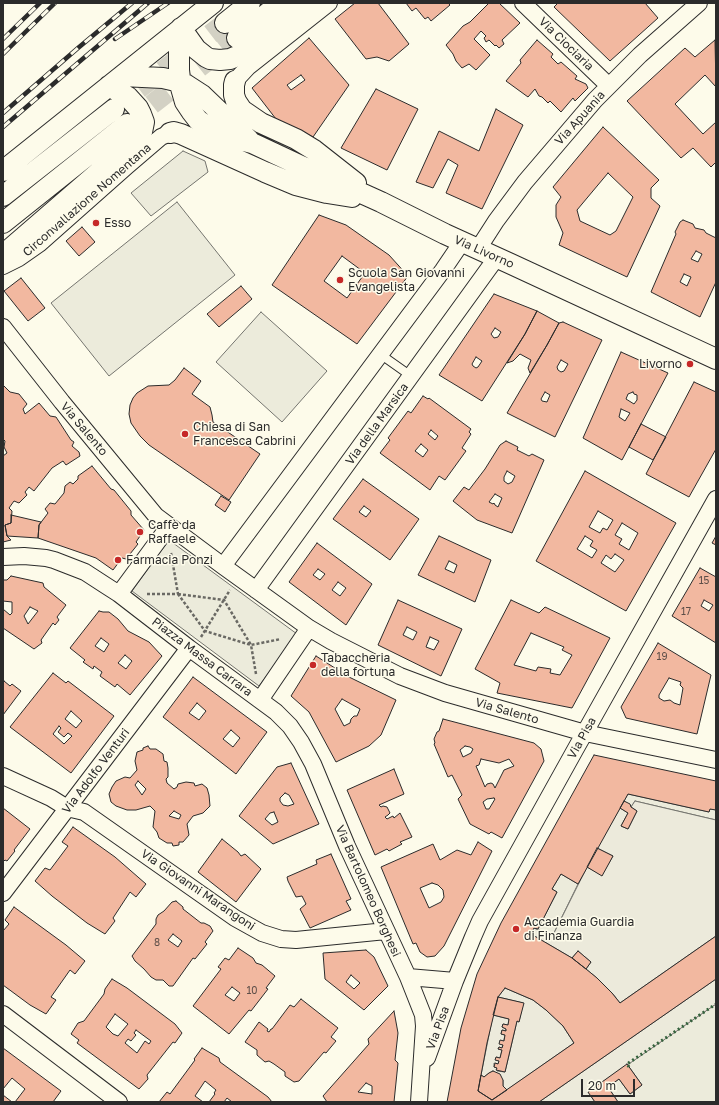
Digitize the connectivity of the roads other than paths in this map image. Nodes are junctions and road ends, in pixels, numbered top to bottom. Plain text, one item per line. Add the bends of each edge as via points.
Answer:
1 (213, 3) edge
2 (250, 3) edge
3 (280, 3) edge
4 (306, 3) edge
5 (329, 3) edge
6 (523, 3) edge
7 (699, 3) edge
8 (181, 28) junction
9 (115, 81) junction
10 (235, 81) joint
11 (180, 82) junction
12 (609, 86) junction
13 (114, 109) tunnel mouth
14 (126, 124) tunnel mouth
15 (170, 133) joint
16 (3, 171) edge
17 (3, 196) edge
18 (381, 202) junction
19 (3, 223) edge
20 (470, 245) junction
21 (3, 255) edge
22 (497, 257) junction
23 (3, 266) edge
24 (3, 327) edge
25 (380, 354) junction
26 (716, 360) edge
27 (411, 376) junction
28 (716, 499) edge
29 (169, 526) junction
30 (3, 558) edge
31 (223, 566) junction
32 (256, 590) junction
33 (119, 594) junction
34 (309, 628) junction
35 (193, 645) junction
36 (260, 700) junction
37 (585, 733) junction
38 (716, 760) edge
39 (3, 776) edge
40 (68, 808) junction
41 (3, 894) edge
42 (386, 931) junction
43 (408, 978) junction
44 (455, 981) junction
45 (3, 1014) edge
46 (421, 1075) junction
47 (119, 1102) edge
48 (419, 1102) edge

1 - 8 street
2 - 3 street via 231,31
4 - 8 street via 242,54 230,59 206,57 196,49
5 - 10 street via 248,67
6 - 12 street, Via Ciociaria
7 - 12 street, Via Apuania
8 - 9 street
8 - 11 street
9 - 11 street, Via Livorno via 154,77
9 - 16 street
9 - 21 street via 138,108 144,122 142,132
10 - 18 street via 234,95 242,110 261,123 314,150
11 - 18 street, Via Livorno via 202,95 252,143
12 - 20 street, Via Apuania via 525,182 496,221
13 - 17 street
14 - 19 street
15 - 18 street via 181,134 296,185
15 - 23 street, Circonvallazione Nomentana via 160,137 39,244
18 - 20 street, Via Livorno
20 - 22 street, Via Livorno
20 - 25 street via 442,270
22 - 26 street, Via Livorno
22 - 27 street, Via della Marsica
24 - 29 street, Via Salento via 156,516
25 - 27 lane
25 - 31 street
27 - 32 street, Via della Marsica
28 - 37 street, Via Pisa
29 - 31 street
29 - 33 street
30 - 33 street, Piazza Massa Carrara via 37,557 59,562 90,575
31 - 32 street
32 - 34 street
33 - 35 street, Piazza Massa Carrara
34 - 36 street, Piazza Massa Carrara
34 - 37 street, Via Salento via 382,668 410,680 454,696
35 - 36 street, Piazza Massa Carrara
35 - 40 street, Via Adolfo Venturi
36 - 42 street, Via Bartolomeo Borghesi via 286,721 313,764
37 - 38 street, Via Salento
37 - 44 street, Via Pisa via 480,921
39 - 40 street, Via Giovanni Marangoni
40 - 41 street, Via Adolfo Venturi
40 - 42 street, Via Giovanni Marangoni via 84,812 235,918 262,933 281,939 296,940
42 - 43 street, Via Bartolomeo Borghesi
43 - 44 street
43 - 46 street, Via Bartolomeo Borghesi via 423,1015
44 - 46 street, Via Pisa
45 - 47 street
46 - 48 street, Via Bartolomeo Borghesi

